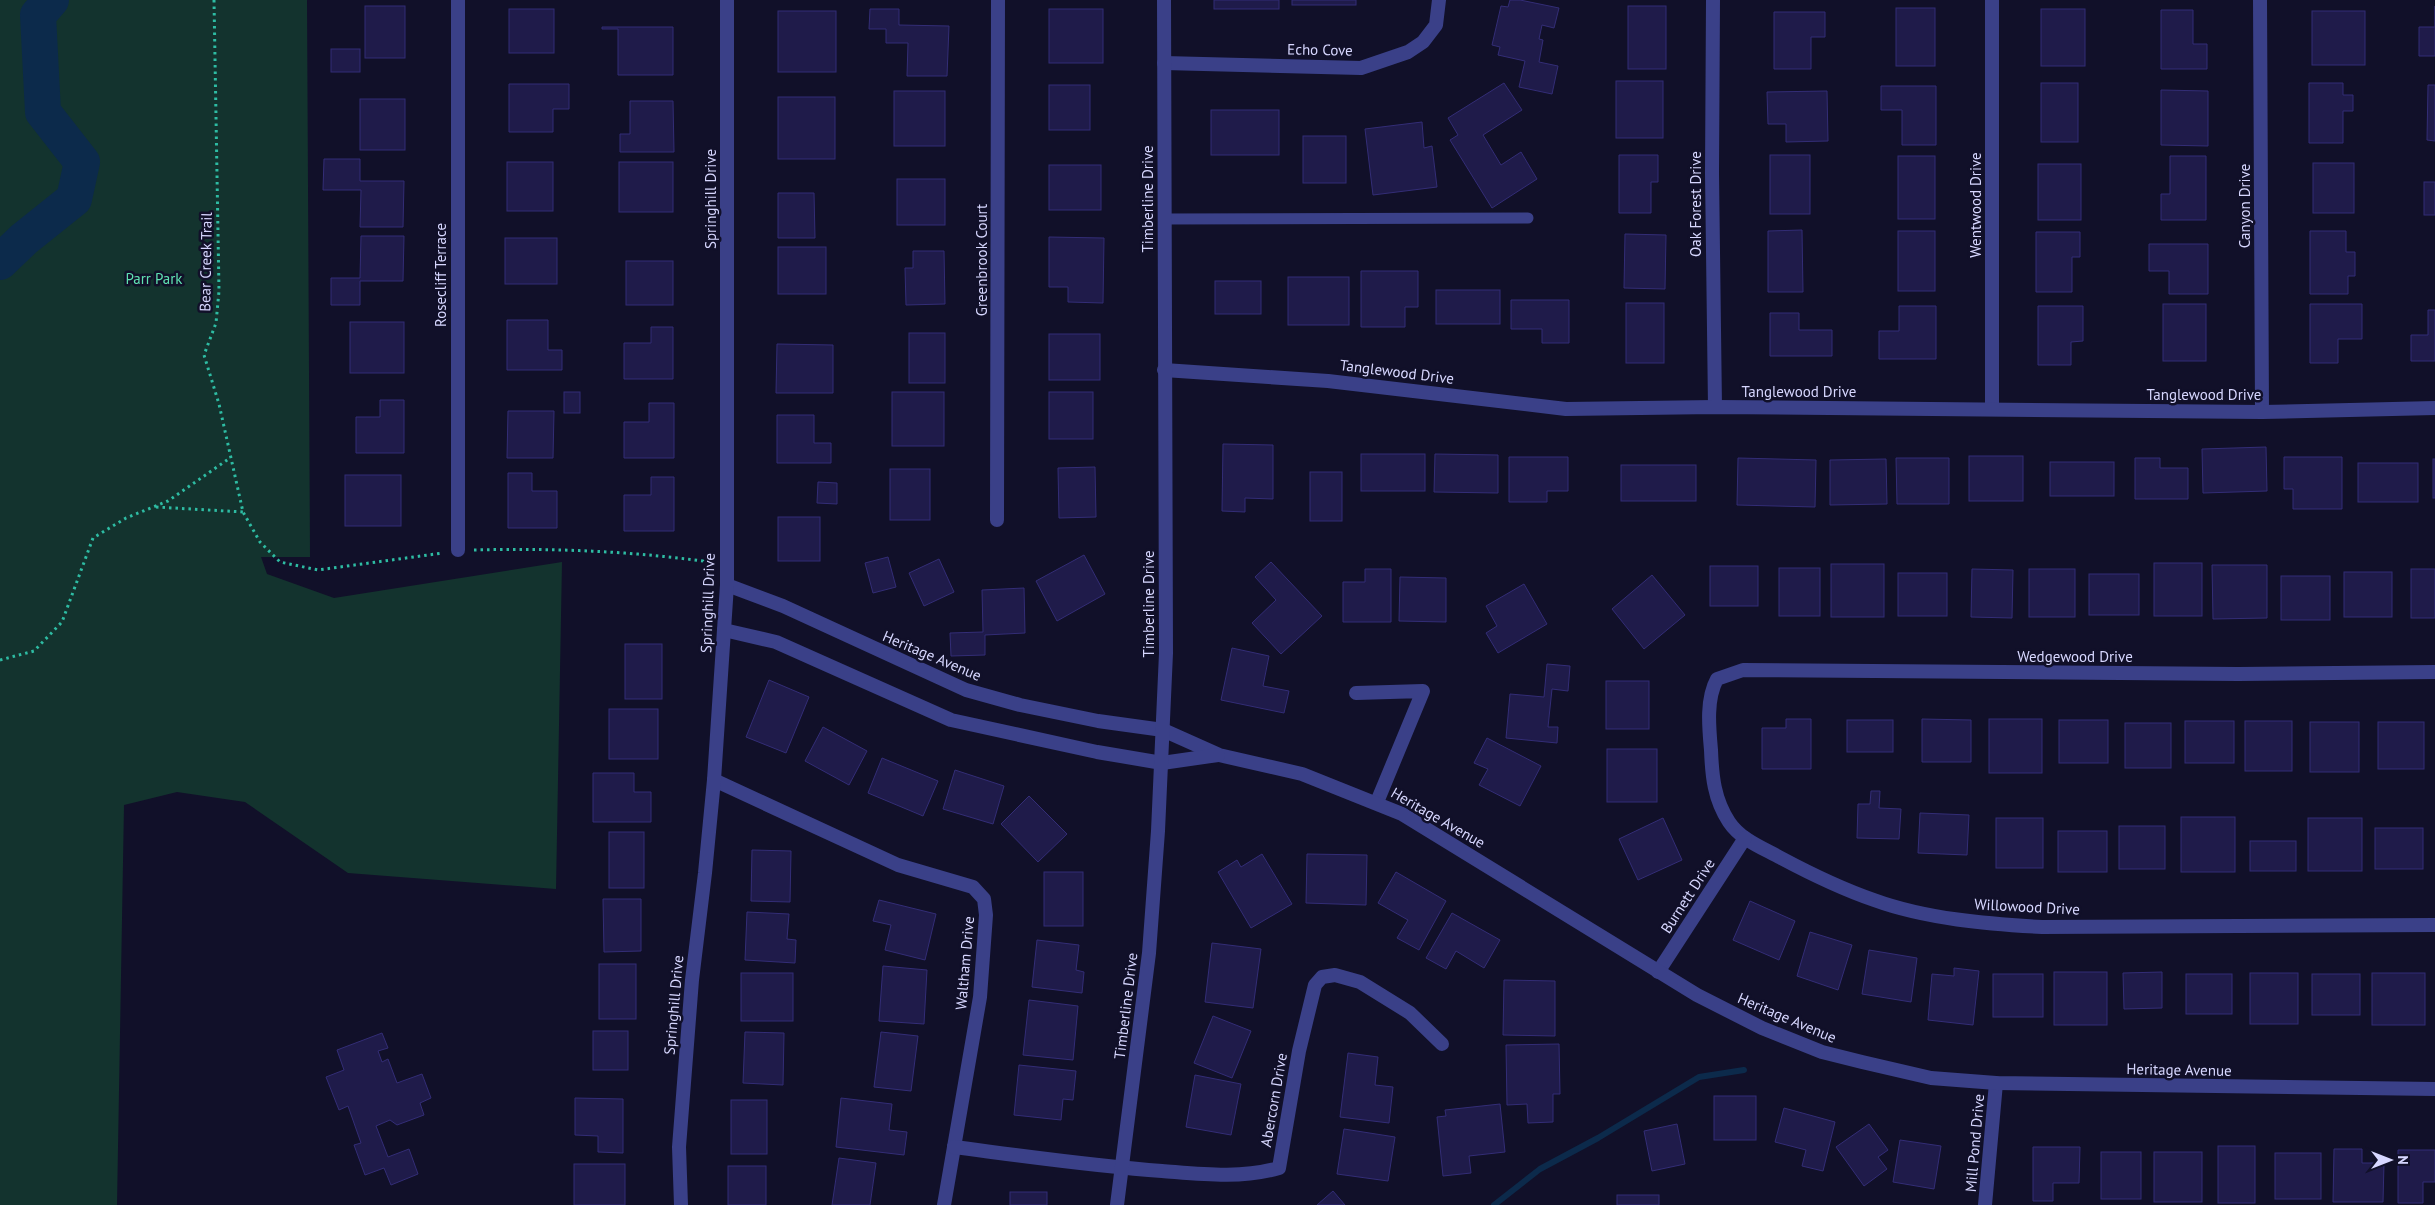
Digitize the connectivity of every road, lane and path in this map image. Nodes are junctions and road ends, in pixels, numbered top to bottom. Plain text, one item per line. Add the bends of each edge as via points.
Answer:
1 (214, 0) edge
2 (458, 0) edge
3 (727, 0) edge
4 (998, 0) edge
5 (1164, 0) edge
6 (1438, 0) edge
7 (1713, 0) edge
8 (1992, 0) edge
9 (2260, 0) edge
10 (1164, 63) junction
11 (1164, 218) junction
12 (1528, 218) dead end
13 (1164, 370) junction
14 (1715, 408) junction
15 (2435, 408) edge
16 (1992, 410) junction
17 (2262, 412) junction
18 (154, 506) junction
19 (243, 512) dead end
20 (997, 520) dead end
21 (458, 550) dead end
22 (726, 585) junction
23 (724, 630) junction
24 (0, 660) edge
25 (2435, 672) edge
26 (1717, 679) joint
27 (1356, 693) dead end
28 (1163, 730) junction
29 (1218, 755) junction
30 (1162, 763) junction
31 (714, 780) junction
32 (1377, 802) junction
33 (1745, 838) junction
34 (2435, 925) edge
35 (1658, 972) junction
36 (1442, 1044) dead end
37 (1996, 1084) junction
38 (2435, 1089) edge
39 (954, 1147) junction
40 (1122, 1168) junction
41 (681, 1205) edge
42 (944, 1205) edge
43 (1117, 1205) edge
44 (1985, 1205) edge

1 - 18 path, Bear Creek Trail via 219,291 216,323 204,355 219,404 230,458 168,501
2 - 21 street, Rosecliff Terrace
3 - 22 street, Springhill Drive
4 - 20 street, Greenbrook Court
5 - 10 street, Timberline Drive
6 - 10 street, Echo Cove via 1436,25 1423,42 1408,52 1361,68
7 - 14 street, Oak Forest Drive
8 - 16 street, Wentwood Drive
9 - 17 street, Canyon Drive
10 - 11 street, Timberline Drive
11 - 12 lane
11 - 13 street, Timberline Drive
13 - 14 street, Tanglewood Drive via 1328,380 1566,409
13 - 28 street, Timberline Drive via 1166,653
14 - 16 street, Tanglewood Drive
15 - 17 street, Tanglewood Drive
16 - 17 street, Tanglewood Drive
18 - 19 path, Bear Creek Trail
18 - 24 path, Bear Creek Trail via 93,538 62,622 34,651
22 - 23 street, Springhill Drive
22 - 28 street, Heritage Avenue via 782,606 966,690 1020,705
23 - 30 street, Heritage Avenue via 776,642 952,720
23 - 31 street, Springhill Drive
25 - 26 street, Wedgewood Drive via 2238,674 1743,670
26 - 33 street, Willowood Drive via 1712,688 1709,729 1713,785 1730,823
27 - 32 street via 1424,691
28 - 29 street, Heritage Avenue
28 - 30 street, Timberline Drive
29 - 30 street, Heritage Avenue
29 - 32 street, Heritage Avenue via 1302,774
30 - 40 street, Timberline Drive via 1149,953
31 - 39 street, Waltham Drive via 898,865 972,887 984,899 986,915 980,997
31 - 41 street, Springhill Drive via 690,1000 679,1147
32 - 35 street, Heritage Avenue via 1402,814
33 - 34 street, Willowood Drive via 1814,875 1875,901 1991,925
33 - 35 street, Burnett Drive
35 - 37 street, Heritage Avenue via 1762,1028 1822,1052 1931,1078
36 - 40 street, Abercorn Drive via 1410,1013 1360,982 1335,975 1322,977 1315,985 1299,1051 1279,1168 1258,1174 1214,1175
37 - 38 street, Heritage Avenue
37 - 44 street, Mill Pond Drive
39 - 40 street, Abercorn Drive
39 - 42 street, Waltham Drive
40 - 43 street, Timberline Drive

